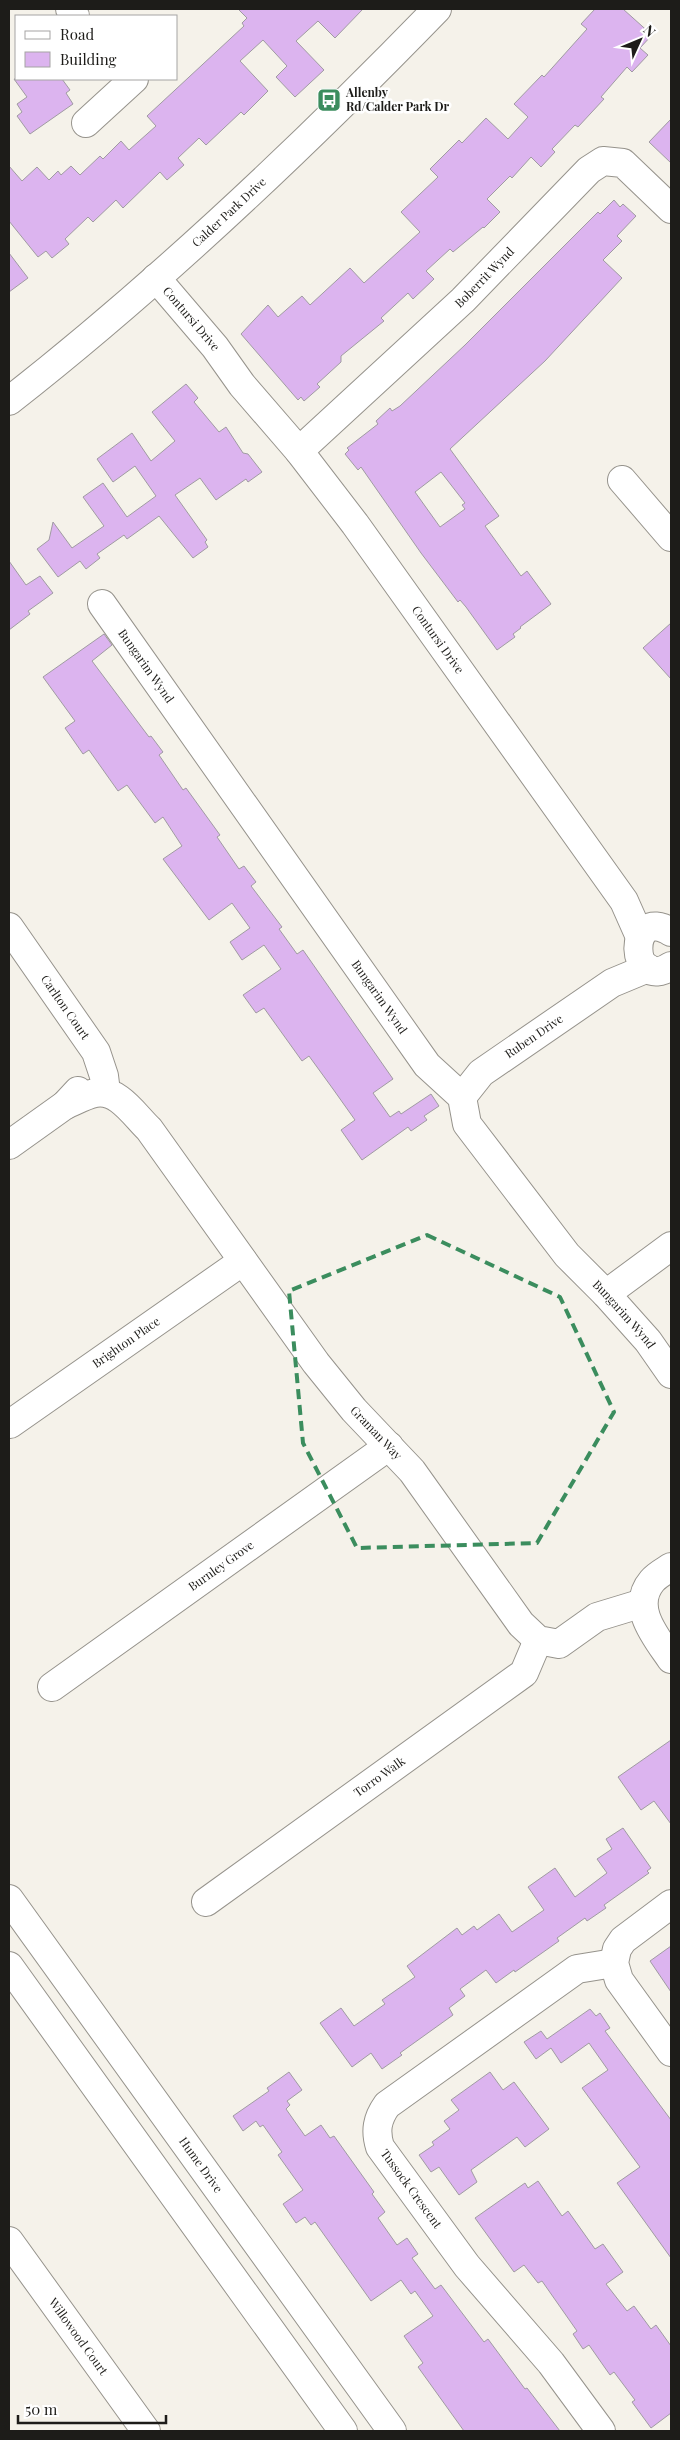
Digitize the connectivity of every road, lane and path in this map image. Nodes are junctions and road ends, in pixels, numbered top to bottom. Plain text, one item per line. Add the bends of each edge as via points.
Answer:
1 (437, 9) edge
2 (126, 81) edge
3 (86, 123) dead end
4 (671, 209) edge
5 (152, 281) junction
6 (9, 402) edge
7 (299, 451) junction
8 (622, 480) dead end
9 (671, 537) edge
10 (102, 604) dead end
11 (9, 927) edge
12 (658, 943) edge
13 (105, 1084) junction
14 (462, 1097) junction
15 (9, 1145) edge
16 (671, 1246) edge
17 (244, 1261) junction
18 (606, 1294) junction
19 (671, 1374) edge
20 (10, 1424) dead end
21 (389, 1446) junction
22 (671, 1567) edge
23 (643, 1603) junction
24 (538, 1640) junction
25 (671, 1659) edge
26 (52, 1688) dead end
27 (9, 1898) edge
28 (206, 1902) dead end
29 (671, 1904) edge
30 (614, 1963) junction
31 (9, 1966) edge
32 (671, 2052) edge
33 (9, 2241) edge
34 (146, 2431) edge
35 (343, 2431) edge
36 (392, 2431) edge
37 (600, 2431) edge

1 - 5 street, Calder Park Drive via 265,180
2 - 3 street
4 - 7 street, Boberrit Wynd via 622,163 603,161 589,170 463,300
5 - 6 street, Calder Park Drive
5 - 7 street, Contursi Drive via 208,353 242,385
7 - 12 street, Contursi Drive via 355,524 624,901
8 - 9 street
10 - 14 street, Bungarim Wynd via 427,1064
11 - 13 street, Carlton Court via 91,1045
12 - 14 street, Ruben Drive via 612,983 481,1073
13 - 15 street via 96,1092 65,1105
13 - 17 street, Graman Way via 149,1129
14 - 18 street, Bungarim Wynd via 467,1124 567,1255
16 - 18 street
17 - 20 street, Brighton Place
17 - 21 street, Graman Way via 334,1387
18 - 19 street, Bungarim Wynd via 648,1340
21 - 24 street, Graman Way via 412,1471 521,1624
21 - 26 street, Burnley Grove
22 - 23 street via 652,1580
23 - 24 street via 597,1617 560,1644
23 - 25 street via 651,1630
24 - 28 street, Torro Walk via 524,1673
27 - 36 street, Hume Drive
29 - 30 street via 623,1940
30 - 32 street via 619,1980
30 - 37 street, Tussock Crescent via 577,1969 387,2105 377,2125 380,2147 484,2288 551,2363
31 - 35 street
33 - 34 street, Willowood Court

